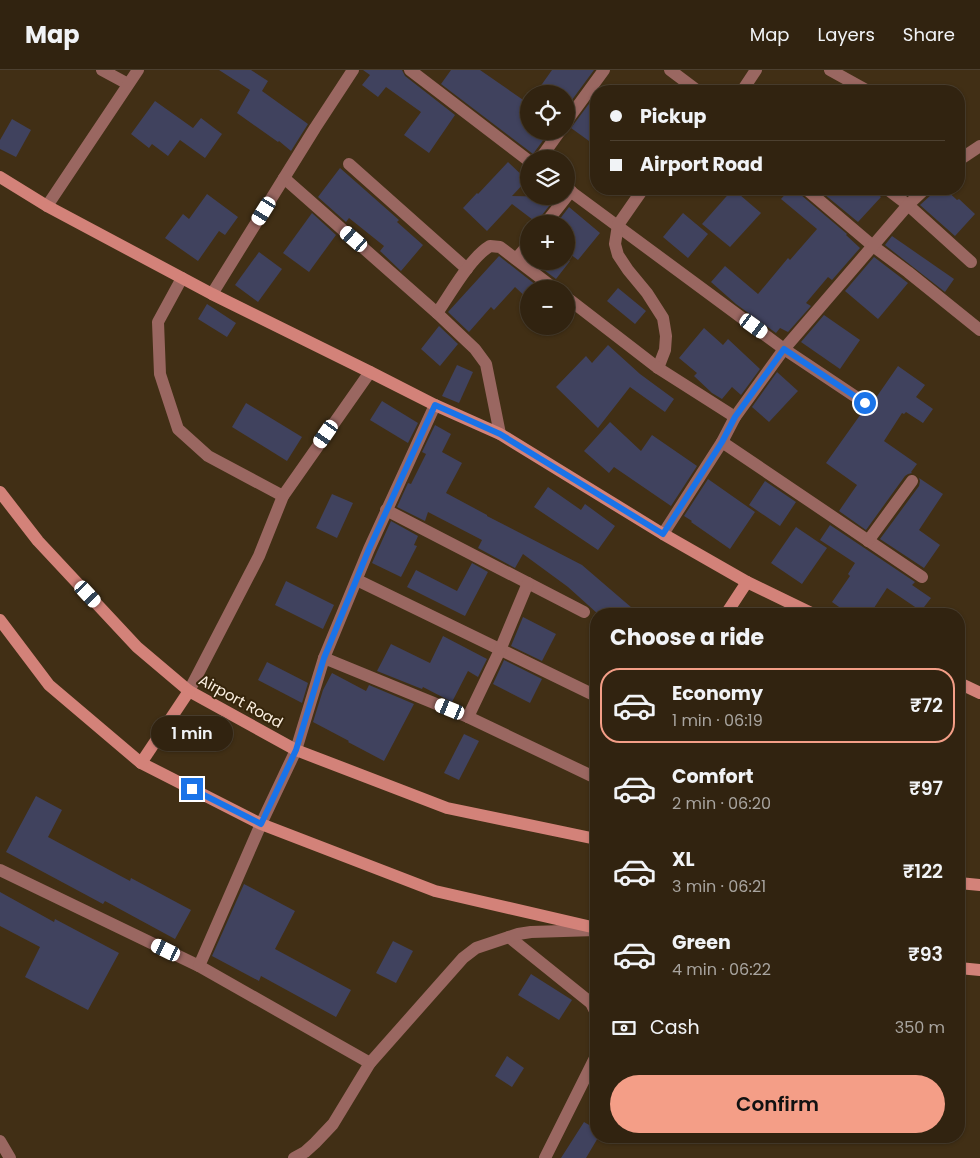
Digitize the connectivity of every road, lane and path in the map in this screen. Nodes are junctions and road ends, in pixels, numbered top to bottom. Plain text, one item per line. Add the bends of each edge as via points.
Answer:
1 (102, 70) edge
2 (138, 70) edge
3 (352, 70) edge
4 (410, 70) edge
5 (604, 70) edge
6 (670, 70) edge
7 (756, 70) edge
8 (830, 70) edge
9 (128, 84) junction
10 (593, 85) edge
11 (690, 85) edge
12 (746, 85) edge
13 (857, 85) edge
14 (590, 89) edge
15 (575, 110) edge
16 (980, 146) edge
17 (520, 154) edge
18 (965, 156) edge
19 (349, 164) dead end
20 (0, 177) edge
21 (284, 178) junction
22 (575, 194) edge
23 (639, 195) edge
24 (813, 195) edge
25 (895, 195) edge
26 (919, 195) edge
27 (908, 205) junction
28 (47, 206) junction
29 (618, 226) junction
30 (873, 246) junction
31 (520, 254) edge
32 (516, 259) junction
33 (971, 262) dead end
34 (467, 269) junction
35 (182, 278) junction
36 (543, 280) edge
37 (212, 294) junction
38 (575, 305) edge
39 (437, 313) junction
40 (980, 330) edge
41 (784, 349) junction
42 (658, 368) junction
43 (370, 372) junction
44 (865, 403) dead end
45 (435, 405) junction
46 (735, 417) junction
47 (500, 434) junction
48 (722, 442) junction
49 (912, 481) dead end
50 (0, 492) edge
51 (282, 496) junction
52 (386, 510) junction
53 (663, 534) junction
54 (868, 541) junction
55 (922, 577) dead end
56 (357, 580) junction
57 (747, 582) junction
58 (528, 583) junction
59 (730, 608) edge
60 (801, 608) edge
61 (584, 612) dead end
62 (0, 620) edge
63 (500, 650) junction
64 (324, 658) junction
65 (965, 686) edge
66 (189, 691) junction
67 (590, 693) edge
68 (980, 694) edge
69 (468, 717) junction
70 (296, 750) junction
71 (141, 763) junction
72 (590, 775) edge
73 (261, 824) junction
74 (590, 838) edge
75 (0, 870) edge
76 (965, 884) edge
77 (980, 885) edge
78 (590, 928) edge
79 (590, 929) edge
80 (509, 937) junction
81 (199, 966) junction
82 (965, 969) edge
83 (980, 970) edge
84 (590, 1002) edge
85 (370, 1062) junction
86 (590, 1068) edge
87 (0, 1141) edge
88 (10, 1158) edge
89 (294, 1158) edge
90 (545, 1158) edge

1 - 9 street
2 - 9 street
3 - 21 street
4 - 17 street
5 - 10 street
6 - 11 street
7 - 12 street
8 - 13 street
9 - 28 street
14 - 15 street
16 - 18 street
19 - 34 street
20 - 28 main road
21 - 37 street
21 - 39 street
22 - 29 street
23 - 29 street
24 - 30 street
25 - 27 street
26 - 27 street
27 - 30 street
27 - 33 street
28 - 35 main road
29 - 41 street
29 - 42 street via 615,244 618,256 663,318 666,350
30 - 40 street
30 - 41 street
31 - 32 street
32 - 34 street via 500,247 490,246
32 - 36 street
34 - 39 street
35 - 37 main road
35 - 51 street via 158,322 160,374 178,429 208,456
37 - 43 main road
38 - 42 street
39 - 47 street via 486,364
41 - 44 street
41 - 46 street
42 - 46 street
43 - 45 main road
43 - 51 street
45 - 47 main road
45 - 52 street
46 - 48 street
47 - 53 main road
48 - 53 street
48 - 54 street
49 - 54 street
50 - 66 main road, Airport Road via 38,541 137,647
51 - 66 street via 259,556
52 - 56 street
52 - 58 street
53 - 57 main road
54 - 55 street
56 - 63 street
56 - 64 street
57 - 59 main road
57 - 60 main road
58 - 61 street
58 - 63 street
62 - 71 main road via 49,685
63 - 67 street
63 - 69 street
64 - 69 street
64 - 70 street
65 - 68 main road
66 - 70 main road, Airport Road
66 - 71 main road
69 - 72 street
70 - 73 street
70 - 74 main road, Airport Road via 447,808
71 - 73 main road
73 - 78 main road via 434,891
73 - 81 street
75 - 81 street
76 - 77 main road
79 - 80 street via 531,932
80 - 84 street
80 - 85 street via 476,948 463,958
81 - 85 street
82 - 83 main road
85 - 89 street via 332,1124 305,1152
86 - 90 street
87 - 88 street

